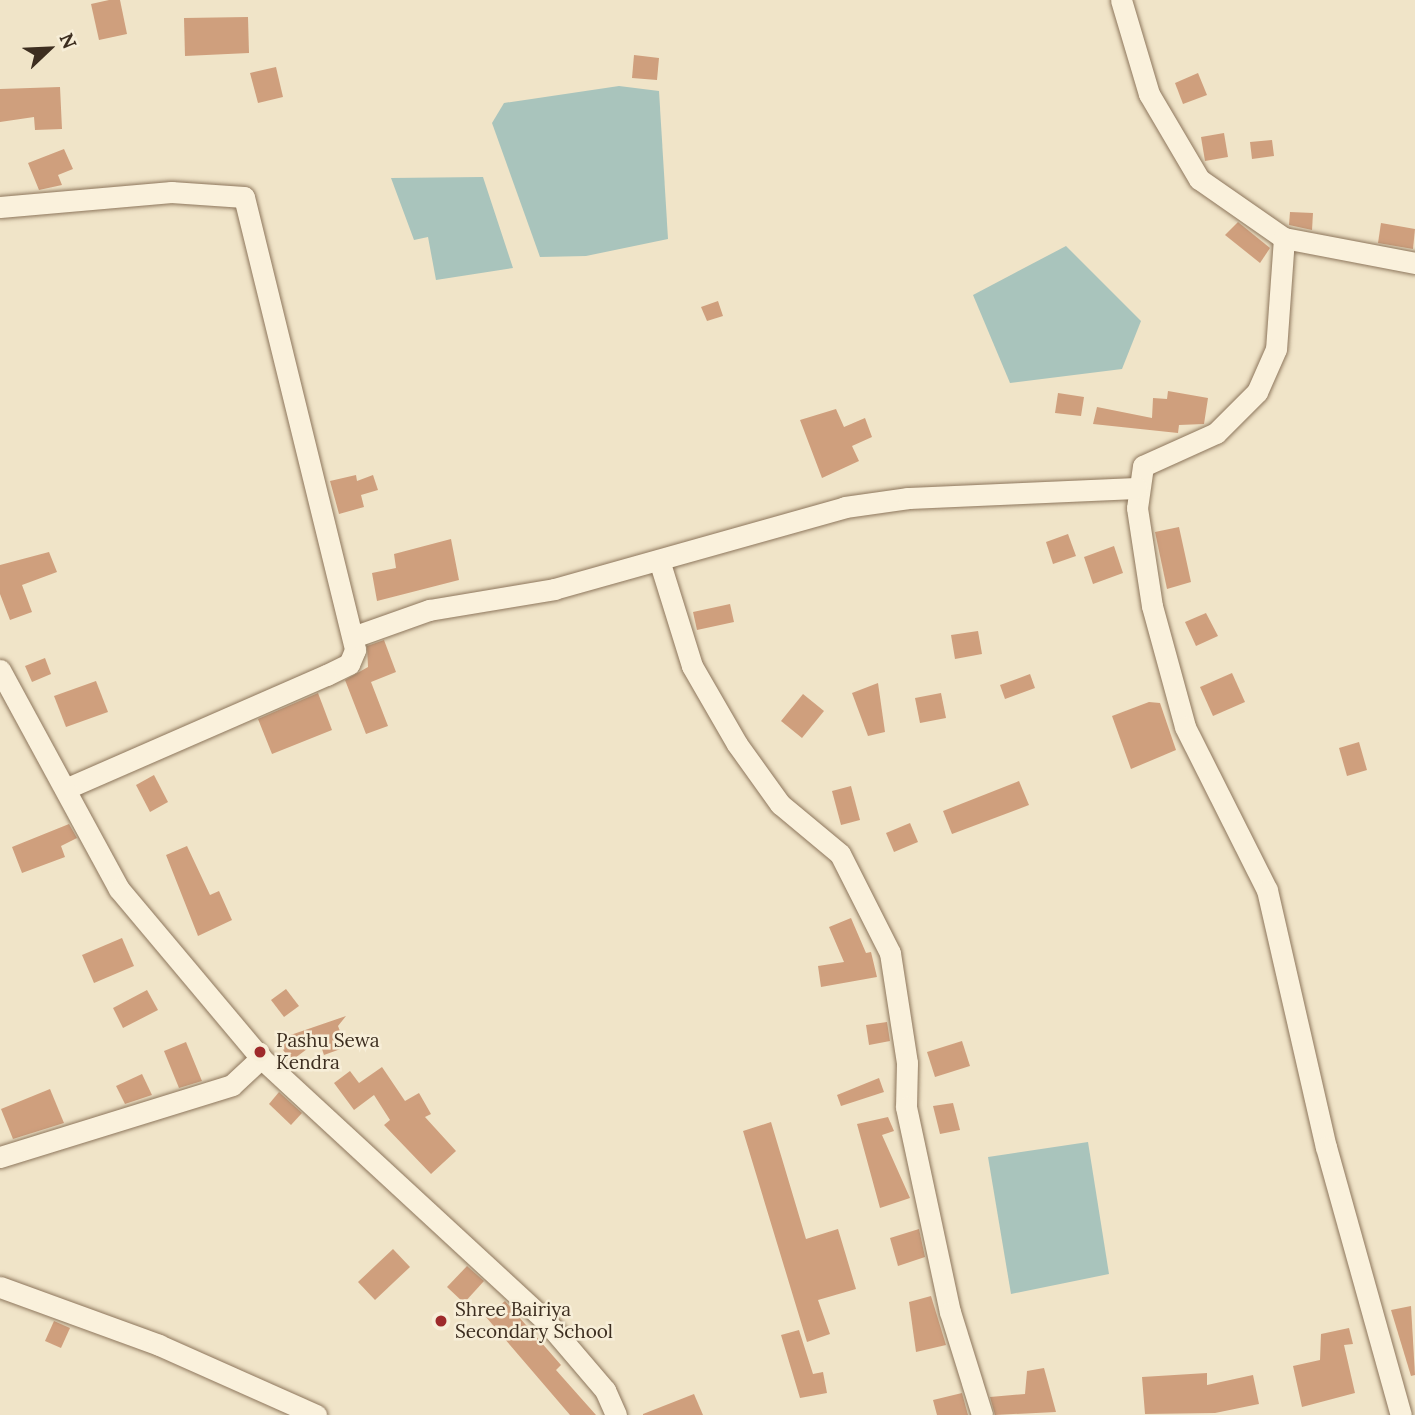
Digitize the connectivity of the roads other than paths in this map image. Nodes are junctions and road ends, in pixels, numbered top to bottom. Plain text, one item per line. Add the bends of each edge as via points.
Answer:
1 (1121, 0) edge
2 (0, 207) edge
3 (1284, 238) junction
4 (1415, 263) edge
5 (1137, 488) junction
6 (659, 560) junction
7 (352, 637) junction
8 (0, 670) edge
9 (67, 788) junction
10 (261, 1058) junction
11 (0, 1157) edge
12 (0, 1287) edge
13 (316, 1415) edge
14 (616, 1415) edge
15 (982, 1415) edge
16 (1401, 1415) edge

1 - 3 street via 1149,94 1199,179
2 - 7 street via 171,192 244,197
3 - 4 street
3 - 5 street via 1276,349 1257,392 1216,433 1143,466
5 - 6 street via 858,505
5 - 16 street via 1142,551 1164,656 1206,778 1244,835 1267,890 1326,1147
6 - 7 street via 488,604 429,610
6 - 15 street via 692,666 737,744 780,804 840,854 890,953 907,1063 906,1107 950,1312
7 - 9 street via 349,664
8 - 9 street
9 - 10 street via 119,889
10 - 11 street via 232,1085
10 - 14 street via 546,1321 605,1390
12 - 13 street via 159,1345

